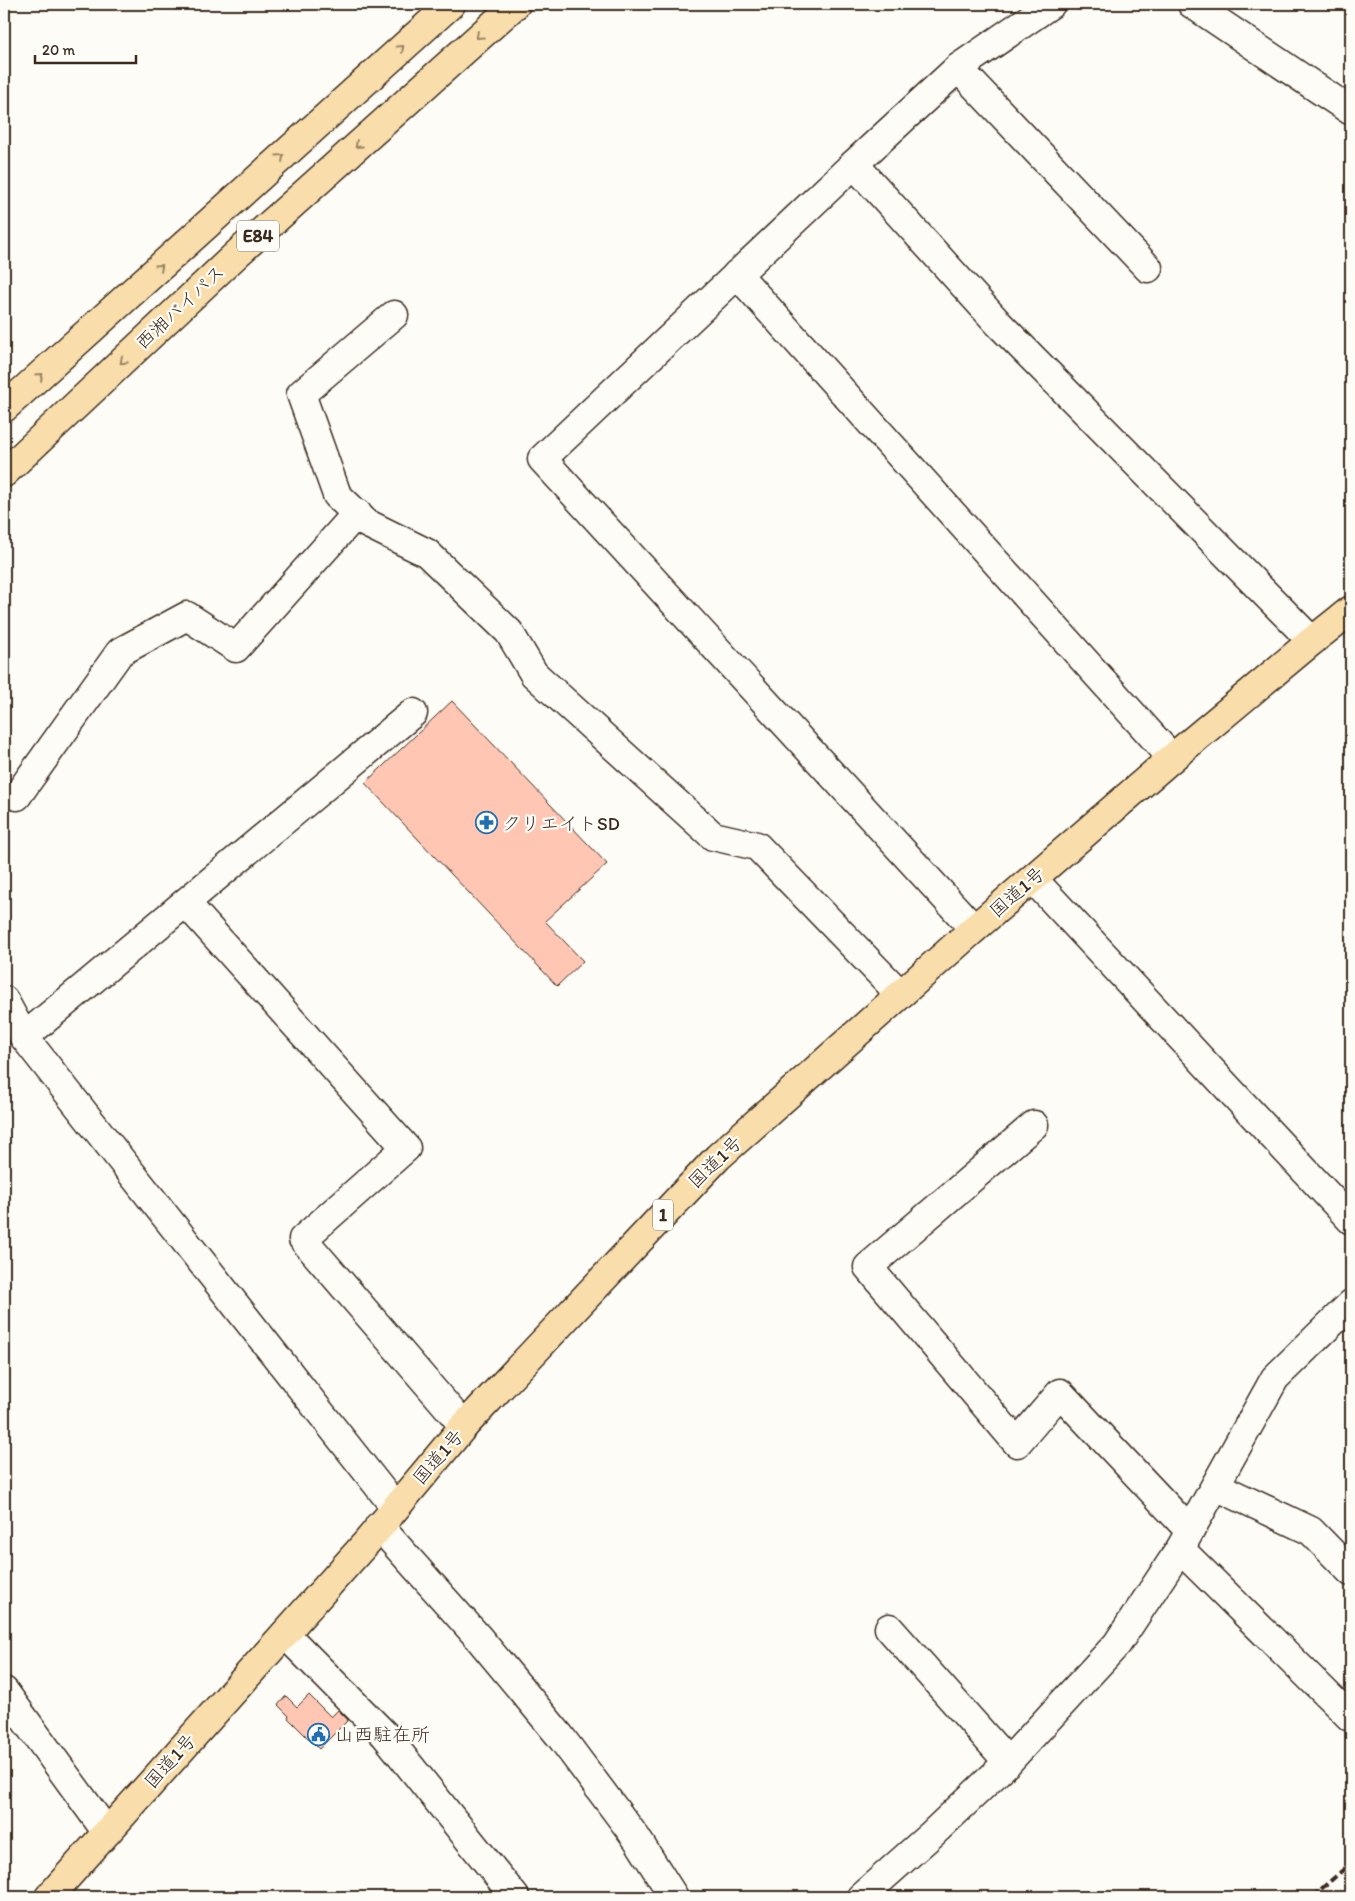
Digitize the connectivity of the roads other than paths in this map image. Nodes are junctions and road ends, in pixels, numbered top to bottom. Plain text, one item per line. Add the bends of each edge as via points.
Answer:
1 (451, 4) edge
2 (516, 4) edge
3 (1051, 4) edge
4 (1192, 4) edge
5 (958, 68) junction
6 (1351, 111) edge
7 (854, 164) junction
8 (1148, 268) dead end
9 (737, 274) junction
10 (394, 315) dead end
11 (4, 408) edge
12 (4, 473) edge
13 (356, 513) junction
14 (1351, 610) edge
15 (1312, 641) junction
16 (413, 713) dead end
17 (1172, 758) junction
18 (18, 796) dead end
19 (1033, 879) junction
20 (186, 902) junction
21 (974, 929) junction
22 (900, 994) junction
23 (4, 1000) edge
24 (24, 1037) junction
25 (1034, 1125) dead end
26 (1351, 1220) edge
27 (1351, 1304) edge
28 (464, 1426) junction
29 (1216, 1486) junction
30 (387, 1517) junction
31 (1185, 1540) junction
32 (1351, 1572) edge
33 (889, 1628) dead end
34 (285, 1634) junction
35 (4, 1691) edge
36 (1350, 1717) dead end
37 (1008, 1762) junction
38 (106, 1832) junction
39 (49, 1897) edge
40 (515, 1897) edge
41 (674, 1897) edge
42 (861, 1897) edge

11 -> 1 highway, E84
2 -> 12 highway, 西湘バイパス / E84 via 238,253
3 - 5 street
4 - 6 street
5 - 7 street
5 - 8 street
7 - 9 street
7 - 15 street via 999,324
9 - 17 street
9 - 21 street via 542,459
10 - 13 street via 301,394 337,494
13 - 18 street via 236,648 187,616 120,652
13 - 22 street via 366,522 428,553 510,632 534,674 713,836 757,846
14 - 15 highway, 国道1号 / 1
15 - 17 highway, 国道1号 / 1
16 - 20 street
17 - 19 highway, 国道1号 / 1
19 - 21 highway, 国道1号 / 1
19 - 26 street
20 - 24 street
20 - 28 street via 406,1148 303,1239
21 - 22 highway, 国道1号 / 1
22 - 28 highway, 国道1号 / 1 via 718,1157
23 - 24 street
24 - 30 street
25 - 31 street via 868,1267 1017,1443 1060,1393
27 - 29 street via 1275,1378
28 - 30 highway, 国道1号 / 1
29 - 31 street
29 - 32 street via 1312,1531
30 - 34 highway, 国道1号 / 1
30 - 41 street via 477,1636 560,1736 637,1839
31 - 36 street
31 - 37 street via 1117,1644
33 - 37 street
34 - 38 highway, 国道1号 / 1
34 - 40 street via 385,1735
35 - 38 street
37 - 42 street
38 - 39 highway, 国道1号 / 1

